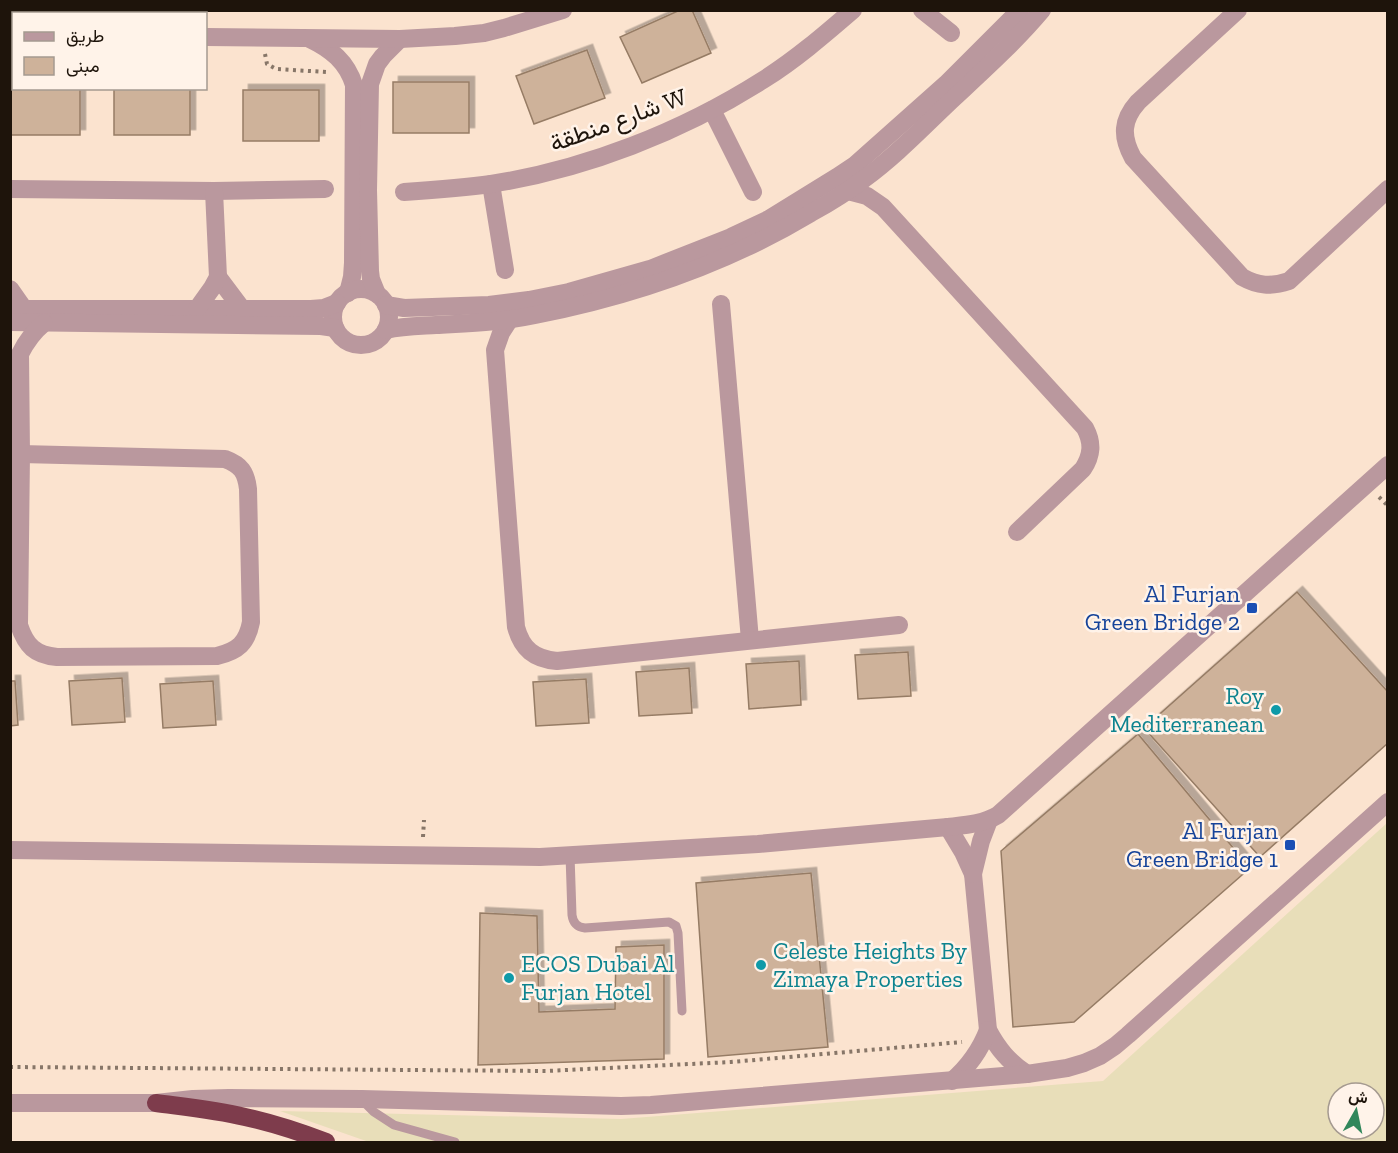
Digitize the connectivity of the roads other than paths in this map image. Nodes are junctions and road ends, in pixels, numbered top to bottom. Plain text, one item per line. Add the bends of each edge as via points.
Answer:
1 (563, 10) edge
2 (853, 10) edge
3 (922, 10) edge
4 (1020, 10) edge
5 (1042, 10) edge
6 (1238, 10) edge
7 (951, 33) dead end
8 (207, 37) edge
9 (310, 39) junction
10 (400, 39) junction
11 (712, 110) junction
12 (881, 167) junction
13 (491, 184) junction
14 (10, 189) edge
15 (325, 189) dead end
16 (1388, 189) edge
17 (214, 191) junction
18 (848, 191) junction
19 (404, 192) dead end
20 (753, 192) dead end
21 (883, 207) junction
22 (505, 270) dead end
23 (218, 277) junction
24 (10, 289) edge
25 (342, 298) junction
26 (381, 300) junction
27 (721, 304) dead end
28 (17, 309) edge
29 (196, 309) junction
30 (242, 309) junction
31 (510, 319) junction
32 (10, 322) edge
33 (44, 323) junction
34 (475, 323) junction
35 (335, 328) junction
36 (386, 330) junction
37 (15, 347) edge
38 (495, 350) junction
39 (21, 454) junction
40 (1388, 465) edge
41 (1017, 532) dead end
42 (899, 625) dead end
43 (750, 640) junction
44 (1388, 802) edge
45 (989, 820) junction
46 (948, 827) junction
47 (10, 850) edge
48 (570, 855) junction
49 (973, 874) junction
50 (682, 1011) dead end
51 (988, 1030) junction
52 (1028, 1074) junction
53 (952, 1081) junction
54 (362, 1099) junction
55 (10, 1103) edge
56 (156, 1103) junction
57 (326, 1143) edge
58 (455, 1143) edge

1 - 10 street via 484,33
2 - 11 street, شارع منطقة W via 773,73
3 - 7 street
4 - 26 street via 946,84 855,165 769,219 731,237 650,268 529,300 404,308
5 - 12 street
6 - 16 street via 1132,109 1125,137 1133,158 1242,277 1265,286 1289,281
8 - 9 street
9 - 10 street
9 - 25 street via 343,62 354,85 352,277
10 - 26 street via 377,64 370,84 370,263 371,279
11 - 13 street, شارع منطقة W via 650,139 585,162
11 - 20 street
12 - 18 street
12 - 21 street
13 - 19 street, شارع منطقة W
13 - 22 street
14 - 17 street
15 - 17 street
17 - 23 street
18 - 21 street via 867,196
18 - 31 street via 778,233 697,270 572,308
21 - 41 street via 1089,435 1090,456 1083,469
23 - 29 street
23 - 30 street
24 - 28 street
25 - 26 street via 357,290 368,290
25 - 30 street via 324,308
25 - 35 street via 334,311
26 - 36 street via 389,313
27 - 43 street
28 - 29 street
29 - 30 street
31 - 34 street
31 - 38 street
32 - 33 street
33 - 35 street
33 - 37 street via 26,342
34 - 36 street
34 - 38 street
35 - 36 street via 349,343 359,345 375,341
37 - 39 street
38 - 43 street via 516,627 528,650 557,661
39 - 39 street via 19,625 29,645 47,656 68,657 217,656 242,645 251,622 248,489 242,469 225,459
40 - 45 street
42 - 43 street
44 - 52 street via 1115,1046 1084,1063
45 - 46 street
45 - 49 street
46 - 48 street
46 - 49 street
47 - 48 street
48 - 50 lane via 572,915 576,925 669,922 676,926
49 - 51 street
51 - 52 street via 1004,1055
51 - 53 street via 979,1050
52 - 53 street
53 - 54 street via 632,1106
54 - 56 street via 229,1098
54 - 58 lane via 393,1125
55 - 56 street
56 - 57 highway via 244,1116

